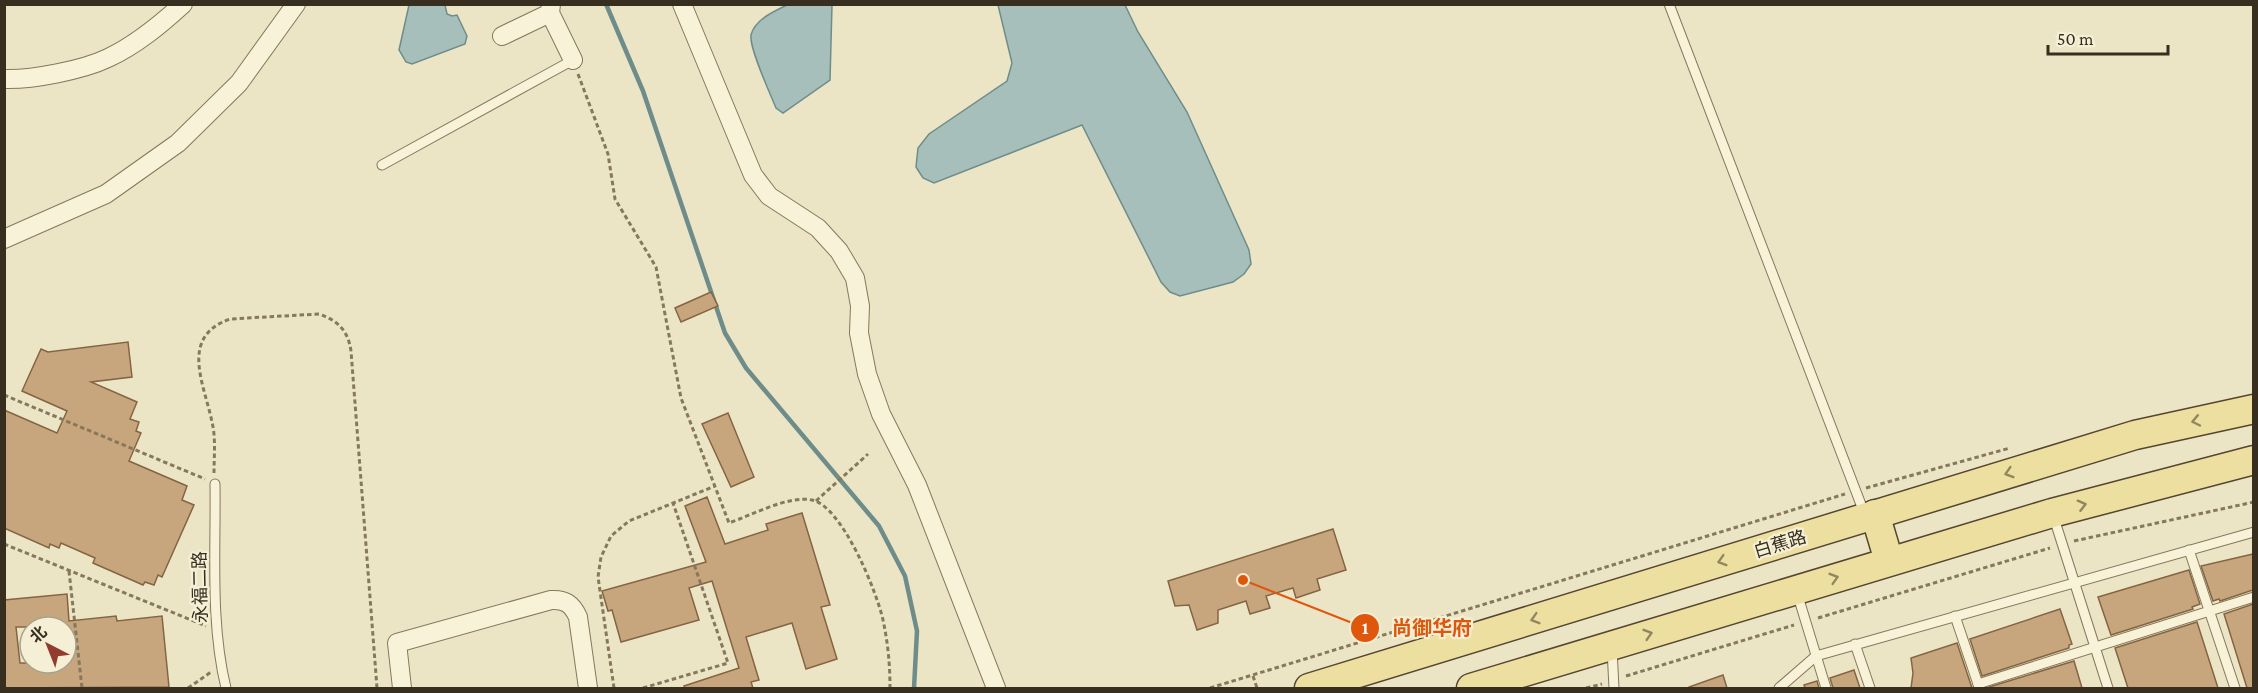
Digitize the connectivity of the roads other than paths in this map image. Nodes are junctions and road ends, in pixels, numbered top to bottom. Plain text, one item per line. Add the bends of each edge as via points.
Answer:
1 (183, 4) edge
2 (296, 4) edge
3 (682, 4) edge
4 (1669, 4) edge
5 (550, 9) edge
6 (502, 36) dead end
7 (573, 60) joint
8 (4, 79) edge
9 (382, 165) dead end
10 (4, 238) edge
11 (2253, 409) edge
12 (2253, 460) edge
13 (215, 484) road end
14 (2052, 513) junction
15 (1870, 516) junction
16 (2253, 532) edge
17 (2189, 550) junction
18 (1889, 561) junction
19 (2074, 582) junction
20 (1796, 589) junction
21 (2253, 597) edge
22 (2209, 611) junction
23 (1955, 616) junction
24 (1855, 644) junction
25 (1611, 646) junction
26 (2094, 647) junction
27 (1816, 656) junction
28 (1613, 684) edge
29 (1979, 686) edge
30 (1484, 687) edge
31 (226, 688) edge
32 (402, 688) edge
33 (588, 688) edge
34 (996, 688) edge
35 (1309, 688) edge
36 (1779, 688) edge
37 (1826, 688) edge
38 (1870, 688) edge
39 (2108, 688) edge
40 (2235, 688) edge

1 - 8 street via 150,33 107,59 61,72
2 - 10 street via 239,82 178,143 106,194
3 - 34 street via 753,175 769,196 818,228 839,251 855,278 867,374 881,414 917,485
4 - 15 lane via 1856,491
5 - 6 street
5 - 7 street
7 - 9 lane
11 -> 15 main road, 白蕉路 via 2135,435
14 -> 12 main road
13 - 31 lane, 永福二路 via 217,631
14 - 18 main road
14 - 19 lane
15 - 18 main road
15 -> 35 main road, 白蕉路
16 - 17 lane
17 - 19 lane
17 - 22 lane
20 -> 18 main road
19 - 23 lane
19 - 26 lane
25 -> 20 main road
20 - 27 lane
21 - 22 lane
22 - 26 lane
22 - 40 lane
23 - 24 lane
23 - 29 lane
24 - 27 lane
24 - 38 lane
25 - 28 lane
25 - 30 main road
26 - 29 lane
26 - 39 lane
27 - 36 lane
27 - 37 lane
32 - 33 street via 397,643 560,599 578,617

